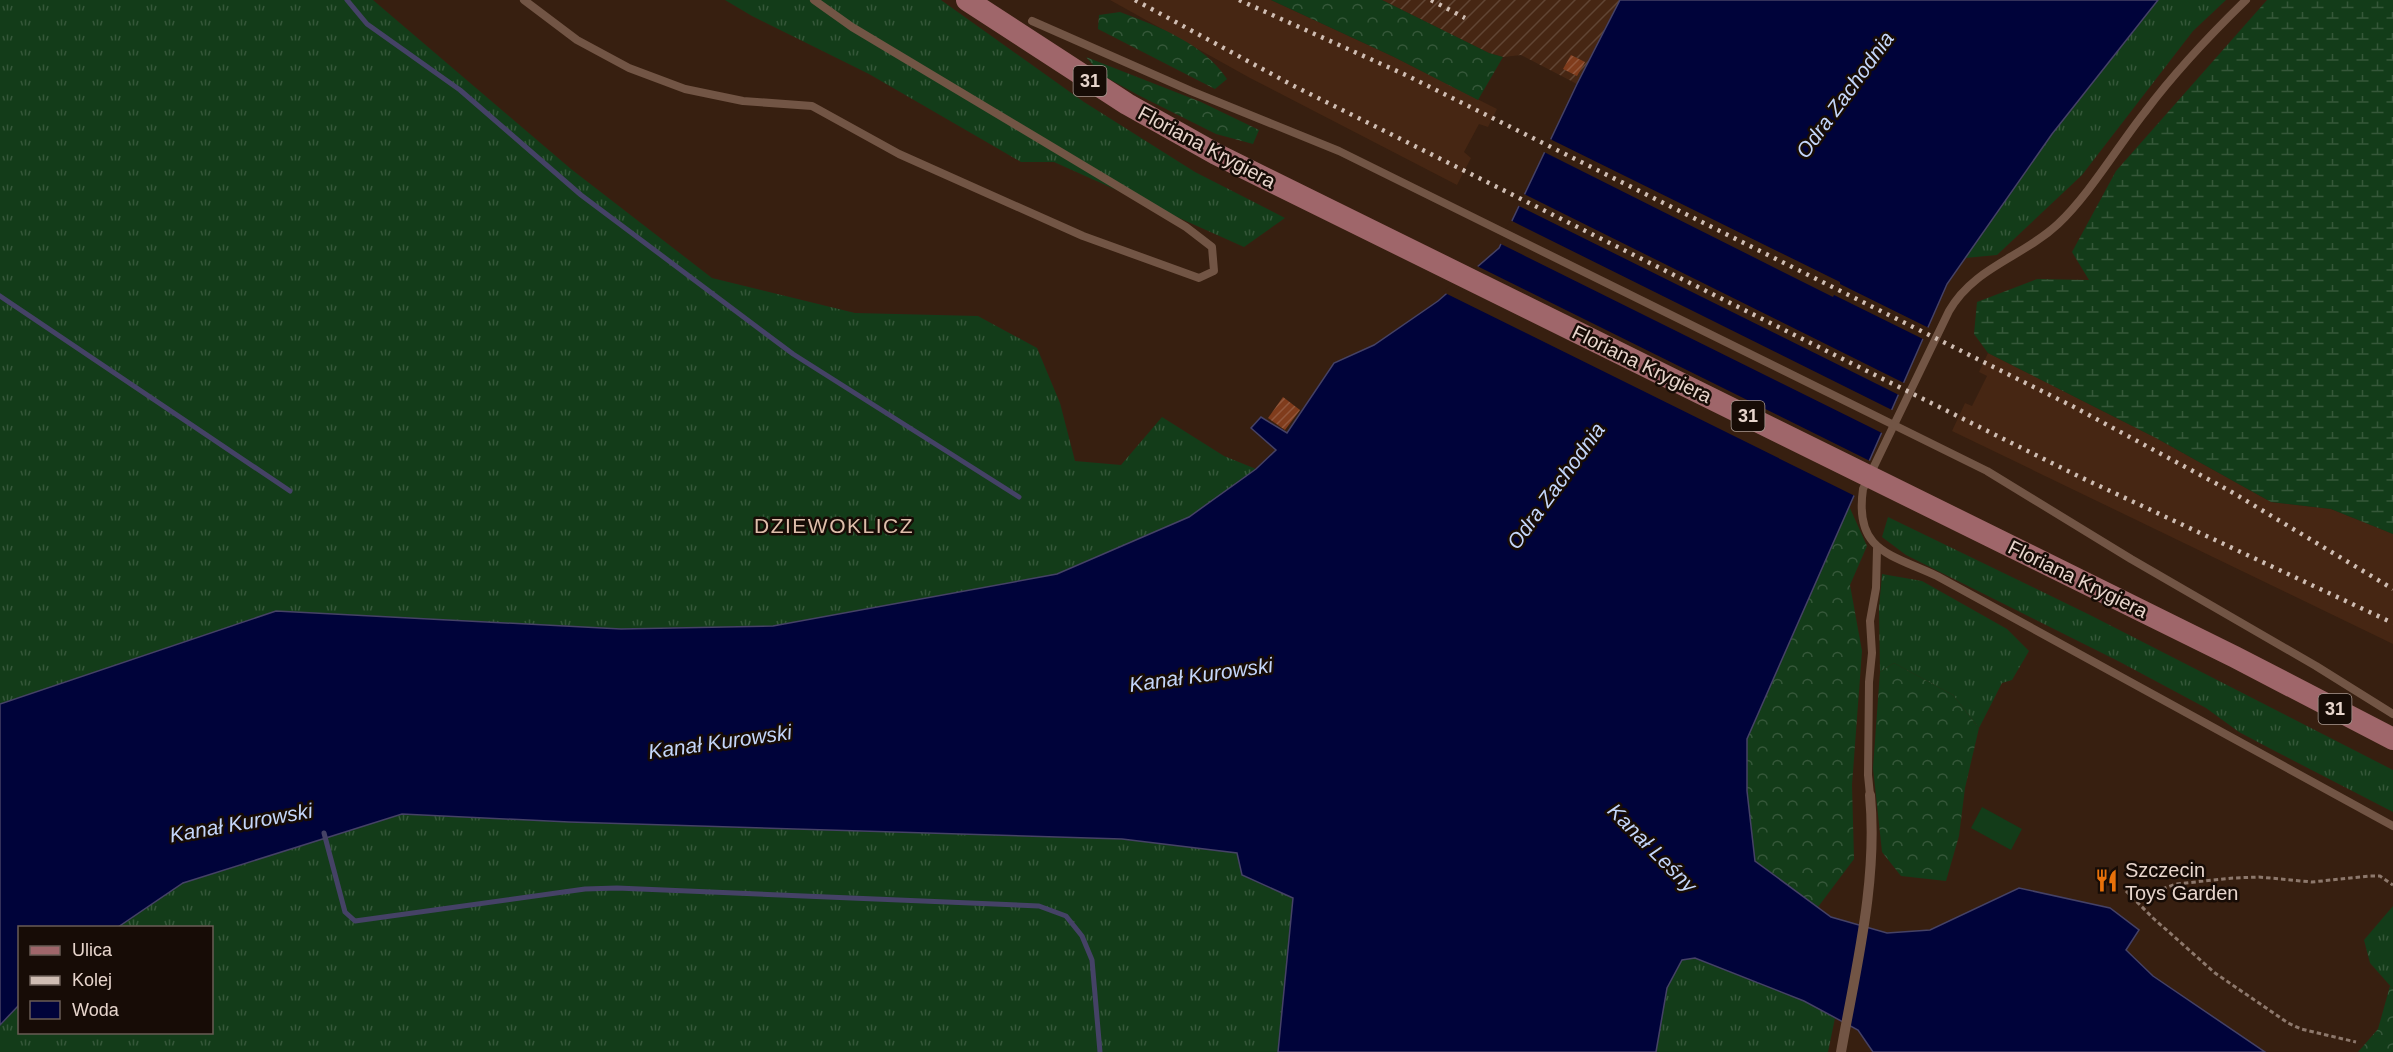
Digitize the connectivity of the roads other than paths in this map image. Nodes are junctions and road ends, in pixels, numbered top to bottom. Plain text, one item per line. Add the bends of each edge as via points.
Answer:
1 (524, 0) edge
2 (814, 0) edge
3 (967, 0) edge
4 (2246, 0) edge
5 (1032, 21) dead end
6 (1877, 549) junction
7 (2393, 714) edge
8 (2393, 739) edge
9 (1870, 795) joint
10 (2393, 826) edge
11 (1841, 1052) edge

1 - 2 lane via 577,40 629,68 685,89 743,101 812,106 899,154 1083,236 1198,278 1214,271 1212,247 1186,227 852,27
3 - 8 main road, Floriana Krygiera / 31 via 1127,104 1216,154
4 - 6 lane via 2164,87 2060,223 2036,243 1978,276 1955,301 1863,489 1865,533
5 - 7 lane, Floriana Krygiera via 1339,151 1942,449 2021,490
6 - 9 lane via 1870,621
6 - 10 lane via 1937,576
9 - 11 street via 1873,842 1868,899

